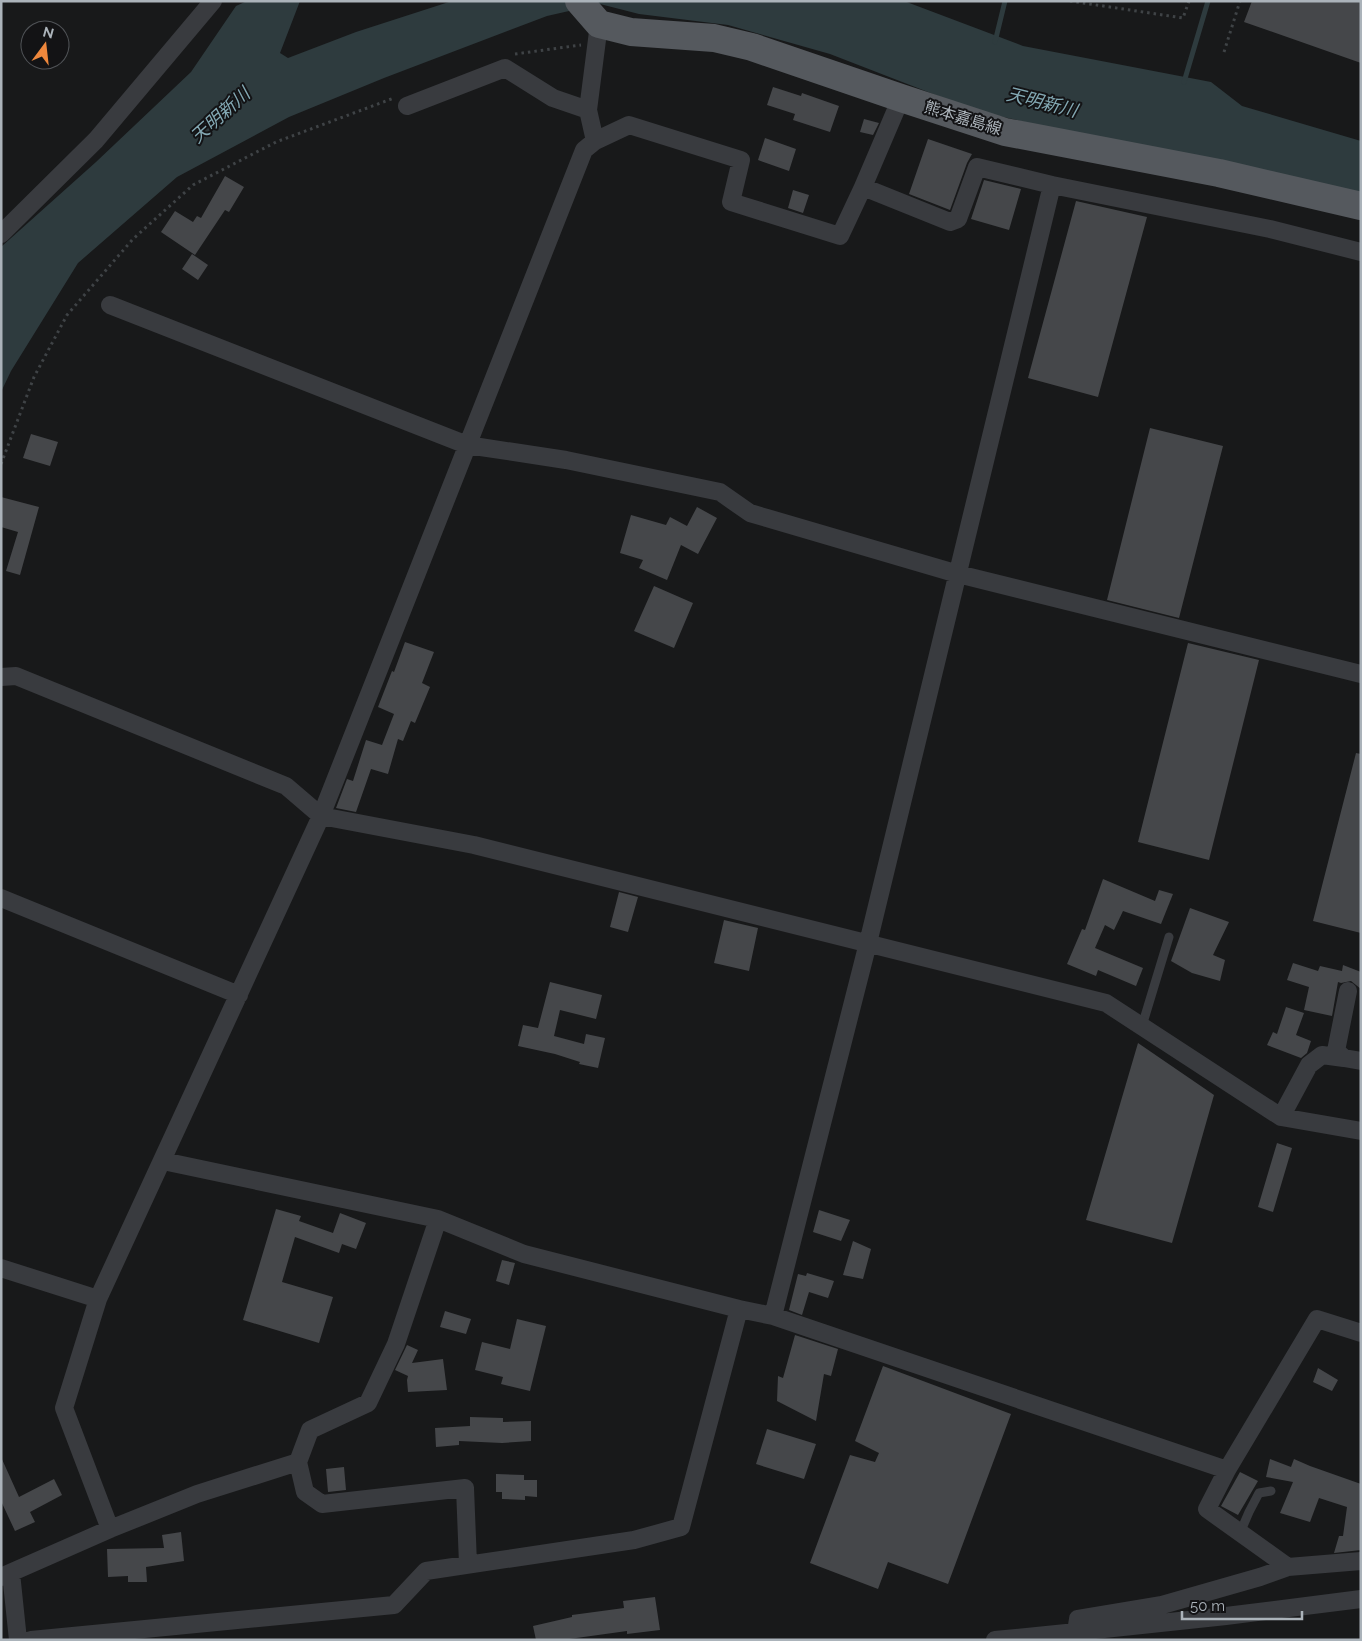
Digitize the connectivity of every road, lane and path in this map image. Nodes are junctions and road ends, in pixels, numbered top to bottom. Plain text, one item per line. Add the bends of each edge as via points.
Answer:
1 (213, 1) edge
2 (579, 1) edge
3 (1070, 1) edge
4 (1189, 1) edge
5 (1240, 1) edge
6 (598, 33) junction
7 (1224, 52) dead end
8 (508, 56) dead end
9 (901, 98) junction
10 (402, 101) joint
11 (588, 110) junction
12 (595, 140) junction
13 (1052, 185) junction
14 (863, 187) junction
15 (1361, 206) edge
16 (1, 234) edge
17 (1361, 252) edge
18 (110, 305) dead end
19 (467, 445) junction
20 (1, 464) edge
21 (958, 574) junction
22 (1361, 674) edge
23 (1, 677) edge
24 (321, 816) junction
25 (1, 898) edge
26 (1169, 937) dead end
27 (868, 943) junction
28 (1348, 991) dead end
29 (239, 995) junction
30 (1142, 1026) junction
31 (1353, 1059) edge
32 (1280, 1117) junction
33 (1361, 1131) edge
34 (163, 1160) junction
35 (438, 1218) junction
36 (1, 1268) edge
37 (98, 1299) junction
38 (739, 1309) junction
39 (773, 1316) junction
40 (1361, 1333) edge
41 (298, 1462) junction
42 (1226, 1470) junction
43 (1271, 1491) dead end
44 (110, 1529) junction
45 (1240, 1533) junction
46 (1361, 1561) edge
47 (468, 1564) junction
48 (1288, 1567) junction
49 (6, 1575) edge
50 (1361, 1599) edge
51 (1076, 1632) junction
52 (18, 1640) edge
53 (31, 1640) edge
54 (995, 1640) edge

1 - 16 street via 96,140
2 - 6 main road
3 - 4 path via 1183,18
5 - 7 path
6 - 8 path
6 - 9 main road, 熊本嘉島線 via 714,38 752,47
6 - 11 street
9 - 14 street
9 - 15 main road, 熊本嘉島線 via 1005,132 1219,173
10 - 11 street via 505,68 553,98
10 - 20 path via 276,142 193,185 133,239 67,315 34,377
11 - 12 street
12 - 14 street via 629,125 741,160 731,202 840,236
12 - 19 street via 584,150
13 - 14 street via 977,167 958,219 950,222
13 - 17 street via 1270,229
13 - 21 street
18 - 19 street
19 - 21 street via 566,460 720,492 750,513
19 - 24 street
21 - 22 street
21 - 27 street
23 - 24 street via 16,676 286,786
24 - 27 street via 474,845
24 - 29 street
25 - 29 street
26 - 30 lane
27 - 30 street via 1106,1003
27 - 39 street
28 - 31 street via 1336,1051
29 - 34 street
30 - 32 street
31 - 32 street via 1322,1055 1309,1065
32 - 33 street
34 - 35 street
34 - 37 street
35 - 38 street via 524,1254
35 - 41 street via 396,1344 368,1403 310,1430
36 - 37 street
37 - 44 street via 64,1408
38 - 39 street
38 - 47 street via 681,1527 634,1540
39 - 42 street
40 - 42 street via 1317,1319
41 - 44 street via 197,1494
41 - 47 street via 305,1492 322,1504 464,1488
42 - 45 street via 1207,1510
43 - 45 lane via 1259,1493
44 - 49 street
45 - 48 street
46 - 48 street
47 - 53 street via 426,1571 394,1604
48 - 51 street via 1162,1605 1078,1619
49 - 52 street
50 - 51 street
51 - 54 street

